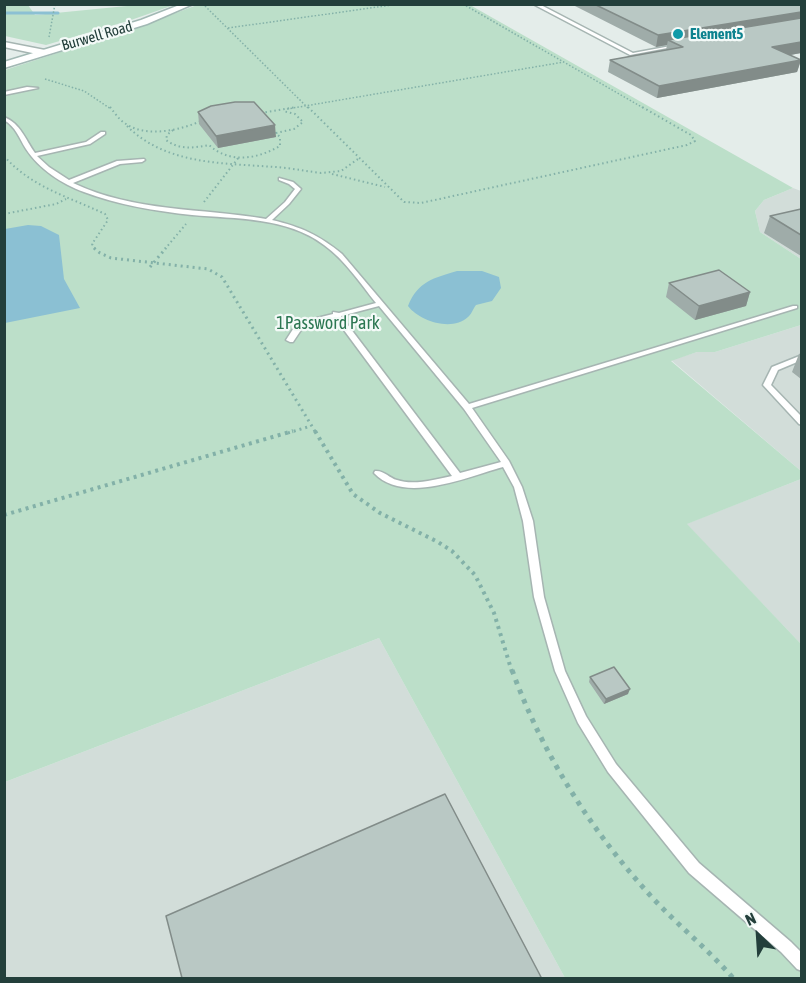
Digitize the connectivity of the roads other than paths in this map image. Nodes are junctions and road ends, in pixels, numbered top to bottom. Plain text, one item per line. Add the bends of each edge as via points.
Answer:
1 (190, 4) edge
2 (535, 4) edge
3 (4, 44) edge
4 (677, 46) edge
5 (42, 52) junction
6 (4, 65) edge
7 (36, 88) dead end
8 (4, 93) edge
9 (4, 118) edge
10 (103, 133) dead end
11 (34, 155) junction
12 (142, 160) dead end
13 (281, 179) dead end
14 (70, 182) junction
15 (268, 220) junction
16 (379, 304) junction
17 (795, 307) dead end
18 (336, 314) junction
19 (290, 340) dead end
20 (801, 357) edge
21 (467, 407) junction
22 (801, 423) edge
23 (506, 463) junction
24 (378, 473) dead end
25 (457, 476) junction
26 (801, 964) edge

1 - 5 main road, Burwell Road
2 - 4 lane via 632,54
3 - 5 main road
5 - 6 main road, Burwell Road
7 - 8 lane
9 - 11 lane via 21,131
10 - 11 lane via 88,143
11 - 14 lane
12 - 14 lane via 119,162
13 - 15 lane via 298,189 288,204
14 - 15 lane via 84,190 140,206
15 - 16 lane via 304,231 330,246
16 - 18 lane
16 - 21 lane
17 - 21 lane
18 - 19 lane via 300,325
18 - 25 lane
20 - 22 lane via 775,369 767,385
21 - 23 lane
23 - 25 lane
23 - 26 lane via 528,521 545,625 582,719 612,768 694,868 786,946
24 - 25 lane via 398,484

